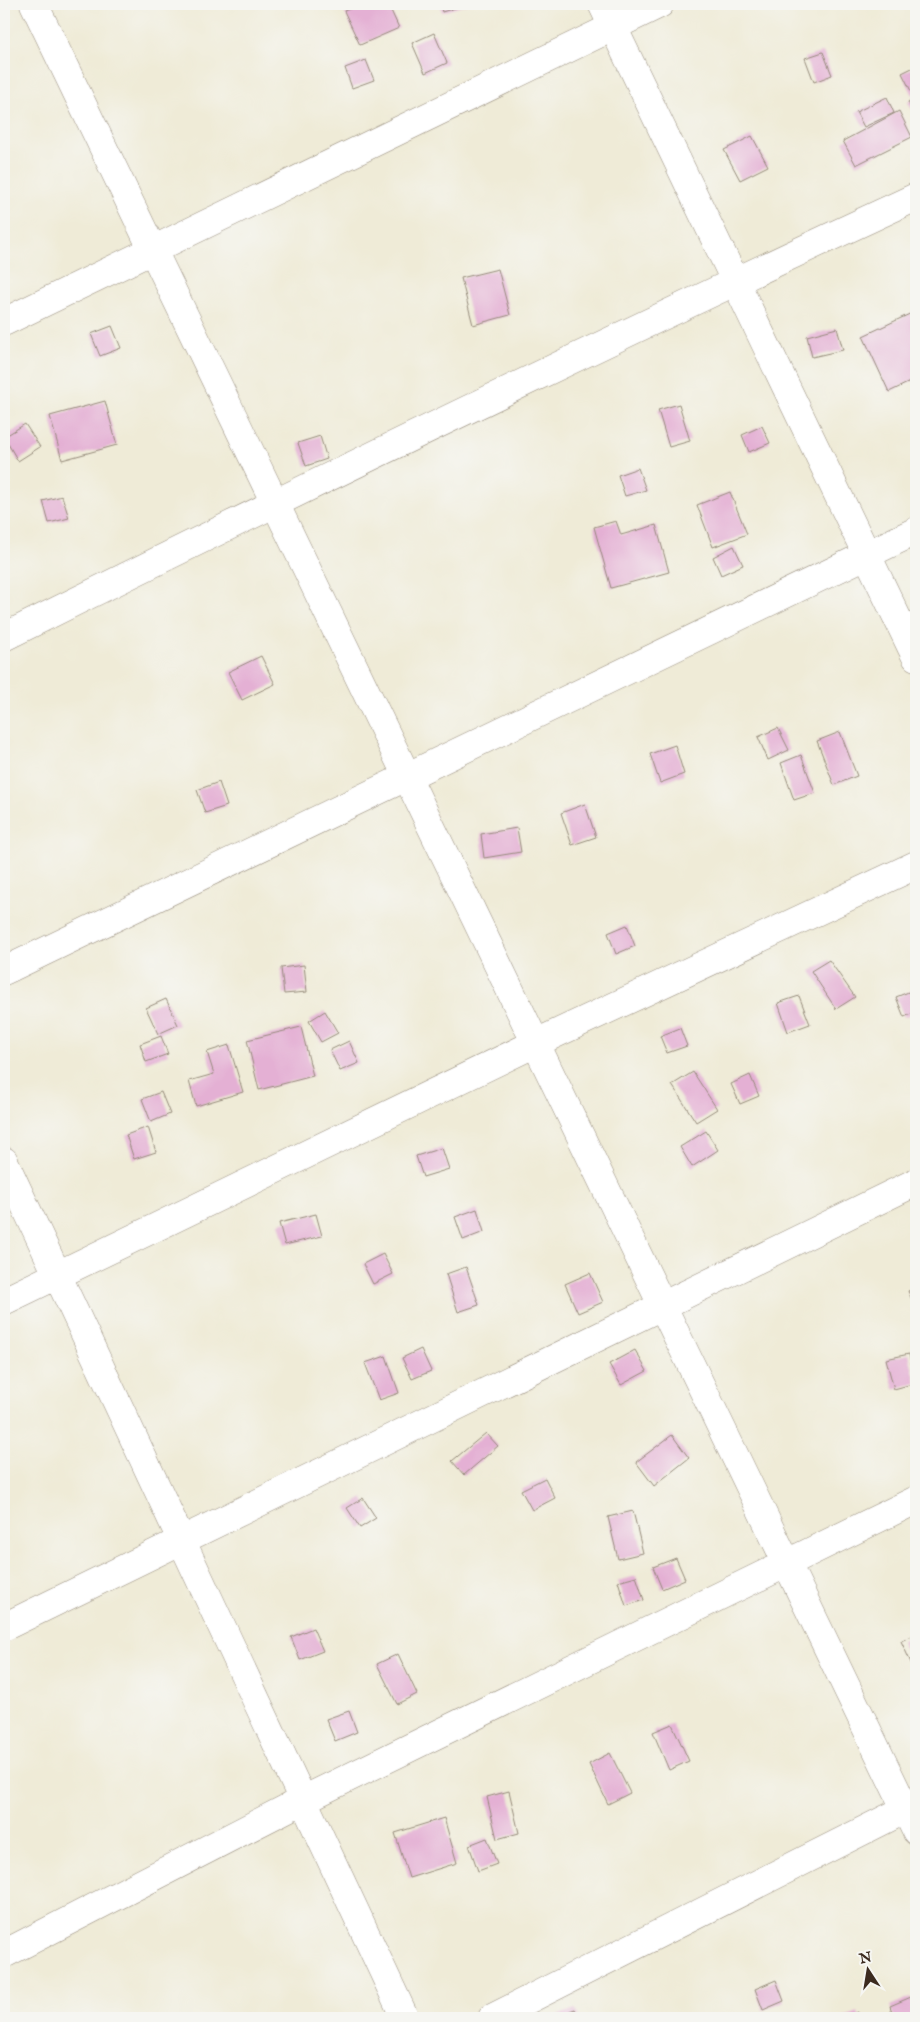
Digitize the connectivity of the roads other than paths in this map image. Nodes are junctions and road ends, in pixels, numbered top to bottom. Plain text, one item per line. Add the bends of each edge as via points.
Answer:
1 (34, 4) edge
2 (660, 4) edge
3 (607, 15) edge
4 (916, 197) edge
5 (153, 250) junction
6 (735, 281) junction
7 (4, 322) edge
8 (275, 502) junction
9 (916, 531) edge
10 (867, 554) junction
11 (4, 636) edge
12 (916, 657) edge
13 (407, 775) junction
14 (916, 865) edge
15 (4, 971) edge
16 (536, 1044) junction
17 (4, 1161) edge
18 (916, 1182) edge
19 (57, 1274) junction
20 (4, 1300) edge
21 (662, 1305) junction
22 (916, 1500) edge
23 (182, 1541) junction
24 (788, 1565) junction
25 (4, 1627) edge
26 (303, 1800) junction
27 (913, 1815) edge
28 (4, 1954) edge
29 (405, 2018) edge
30 (492, 2018) edge

1 - 5 street
2 - 3 street
3 - 5 street
3 - 6 street
4 - 6 street
5 - 7 street
5 - 8 street
6 - 8 street
6 - 10 street
8 - 11 street
8 - 13 street
9 - 10 street
10 - 12 street
10 - 13 street
13 - 15 street
13 - 16 street
14 - 16 street
16 - 19 street
16 - 21 street
17 - 19 street
18 - 21 street
19 - 20 street
19 - 23 street
21 - 23 street
21 - 24 street
22 - 24 street
23 - 25 street
23 - 26 street
24 - 26 street
24 - 27 street
26 - 28 street
26 - 29 street
27 - 30 street

